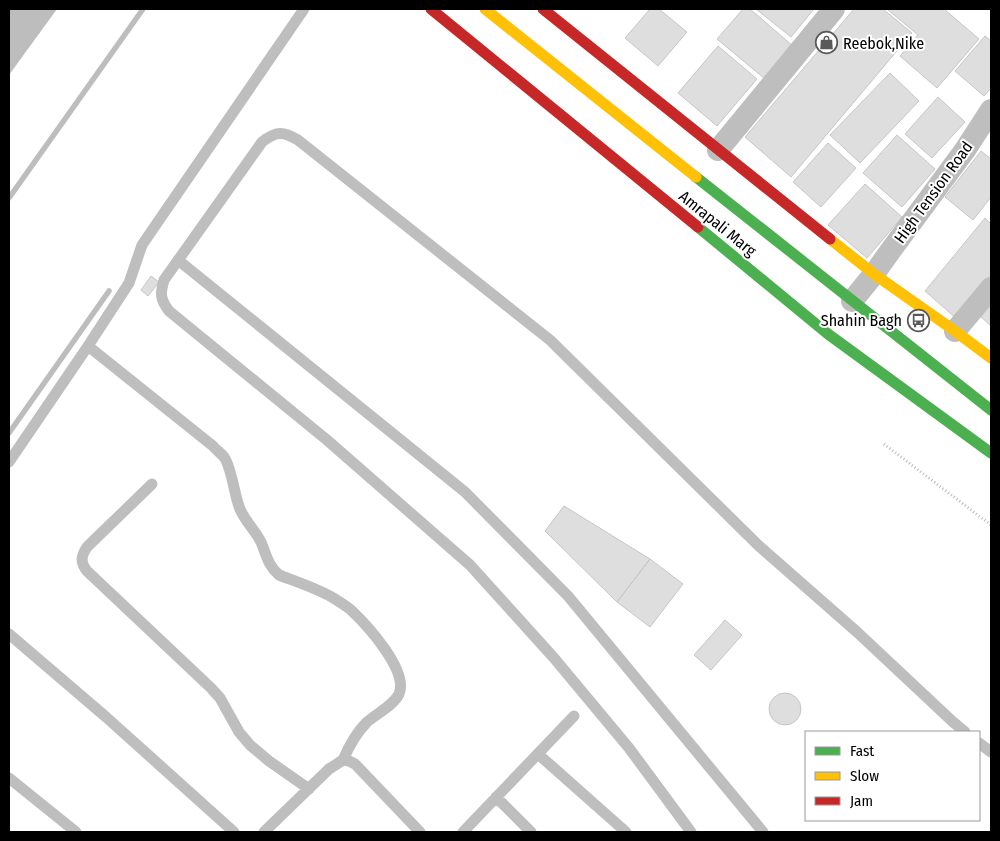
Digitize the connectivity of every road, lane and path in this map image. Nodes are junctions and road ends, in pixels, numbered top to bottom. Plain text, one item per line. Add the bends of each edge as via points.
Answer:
1 (304, 9) edge
2 (431, 9) edge
3 (485, 9) edge
4 (543, 9) edge
5 (834, 9) edge
6 (991, 110) edge
7 (718, 150) junction
8 (178, 260) junction
9 (874, 274) junction
10 (991, 288) edge
11 (852, 301) junction
12 (955, 331) junction
13 (88, 346) junction
14 (991, 358) edge
15 (991, 410) edge
16 (884, 444) dead end
17 (991, 453) edge
18 (9, 462) edge
19 (152, 484) dead end
20 (991, 525) edge
21 (9, 634) edge
22 (574, 716) dead end
23 (964, 731) edge
24 (980, 744) edge
25 (991, 752) edge
26 (538, 754) junction
27 (343, 760) junction
28 (9, 778) edge
29 (309, 788) junction
30 (496, 797) junction
31 (76, 832) edge
32 (234, 832) edge
33 (264, 832) edge
34 (420, 832) edge
35 (463, 832) edge
36 (532, 832) edge
37 (626, 832) edge
38 (691, 832) edge
39 (762, 832) edge

1 - 13 lane via 142,245 129,283
2 - 17 main road, Amrapali Marg via 828,334
3 - 11 main road, Amrapali Marg
4 - 7 main road
5 - 7 street
6 - 9 street, High Tension Road
7 - 9 main road
8 - 23 lane via 262,142 278,133 288,134 550,340 759,546
8 - 38 lane via 161,290 162,301 169,311 327,440 470,565 629,748
8 - 39 lane via 465,492 568,596
9 - 11 street, High Tension Road
9 - 12 main road via 902,299
10 - 12 street
11 - 15 main road, Amrapali Marg via 885,321
12 - 14 main road
13 - 18 lane
13 - 27 lane via 223,457 240,510 259,537 273,570 334,598 351,610 387,652 398,671 399,694 359,730
16 - 20 path
19 - 29 lane via 87,547 83,553 83,566 211,688 250,745
21 - 32 lane
22 - 26 lane
24 - 25 lane
26 - 30 lane
26 - 37 lane
27 - 29 lane
27 - 34 lane via 355,764
28 - 31 lane
29 - 33 lane
30 - 35 lane
30 - 36 lane

